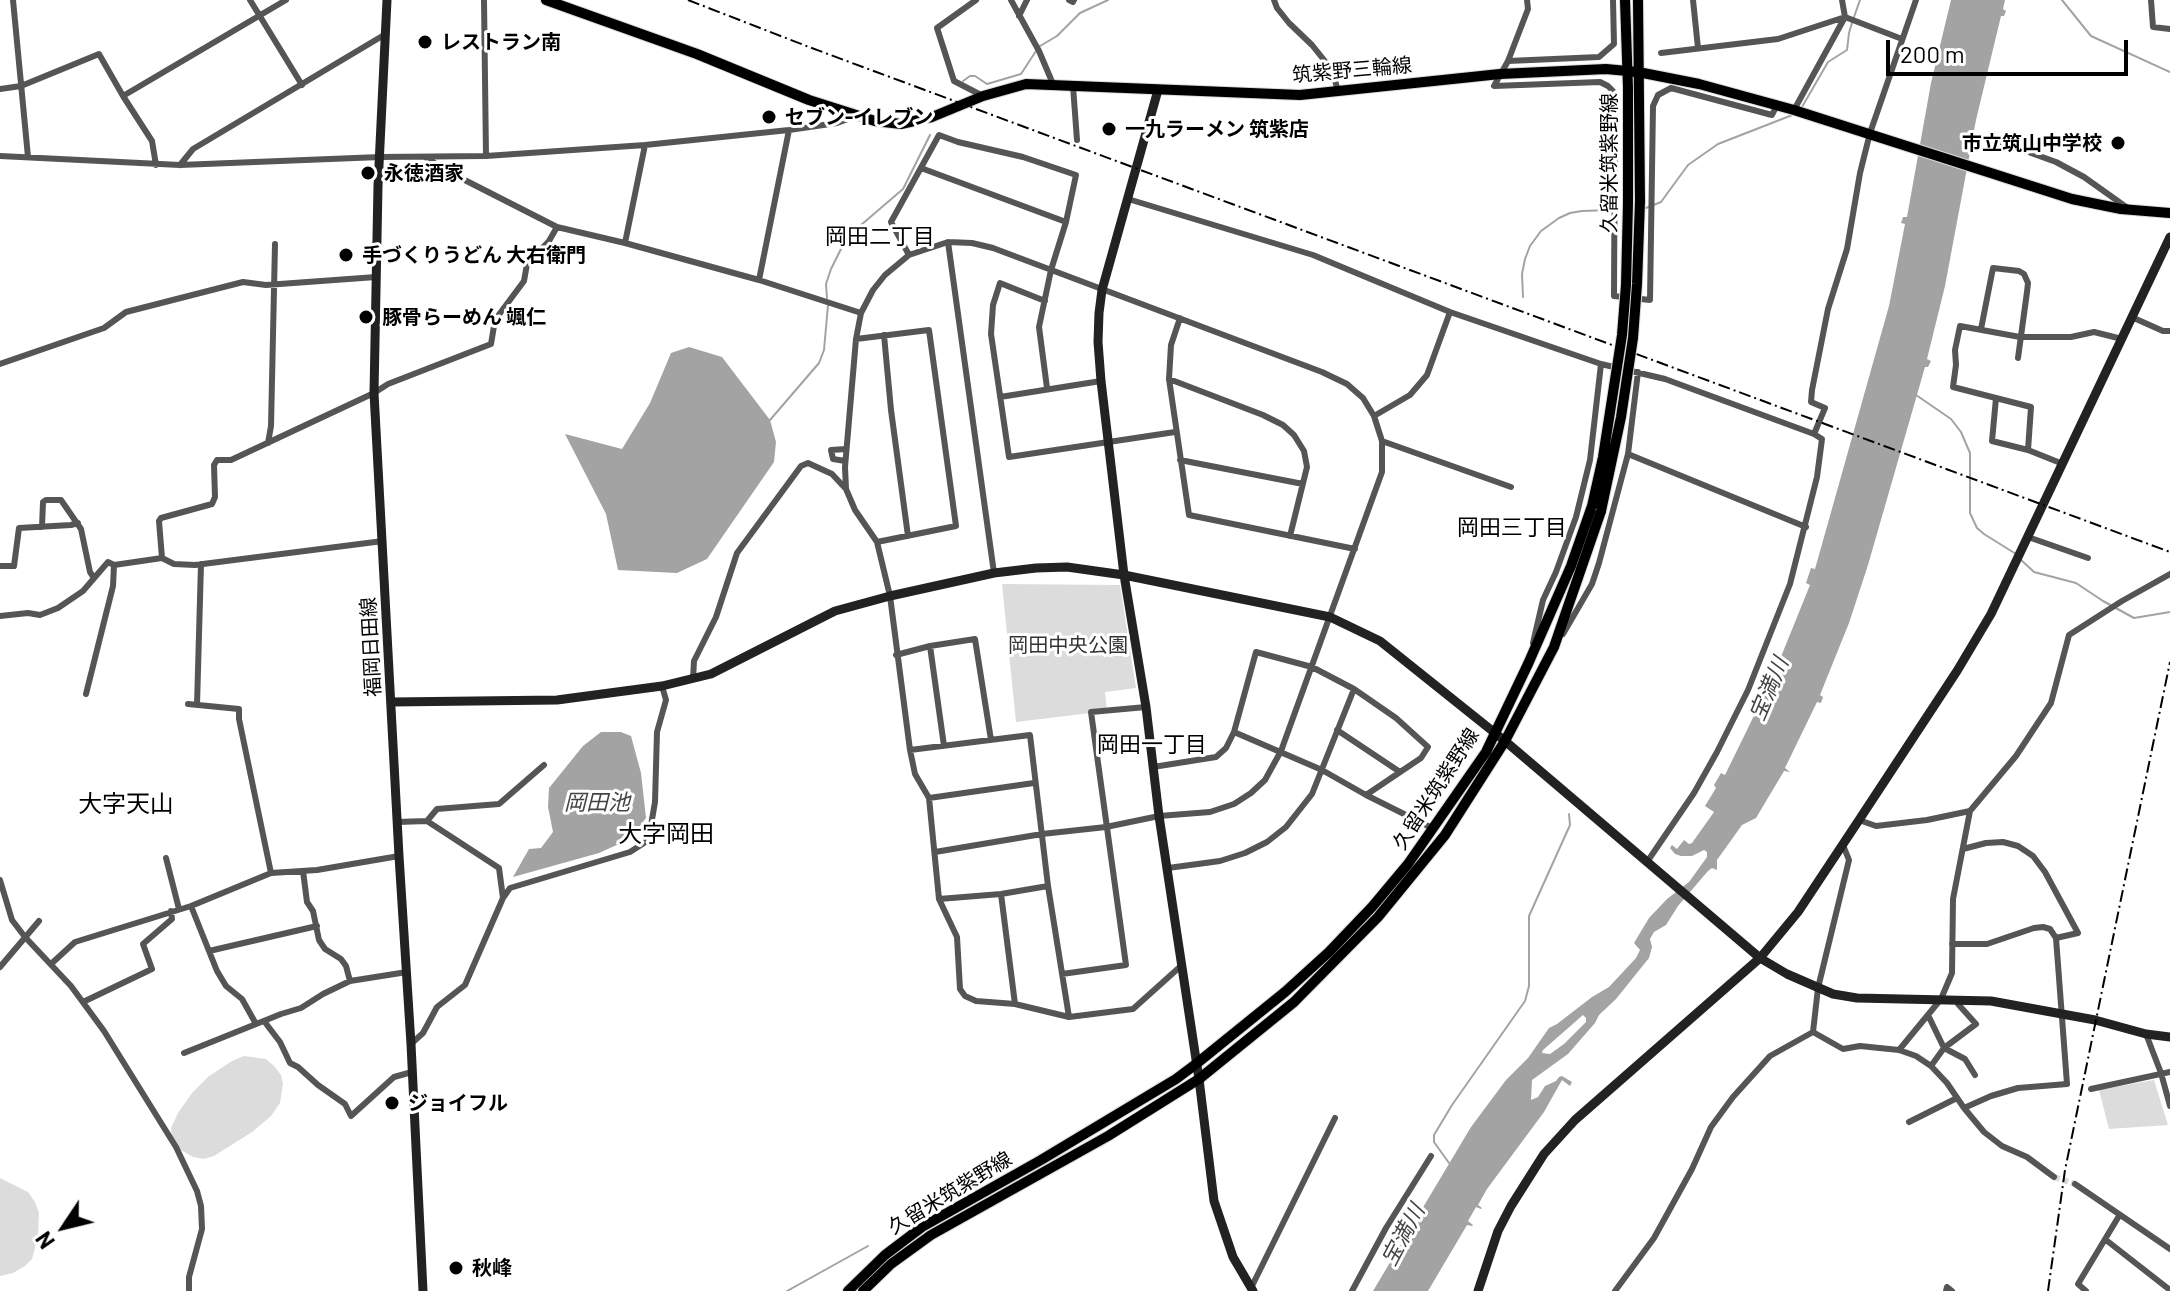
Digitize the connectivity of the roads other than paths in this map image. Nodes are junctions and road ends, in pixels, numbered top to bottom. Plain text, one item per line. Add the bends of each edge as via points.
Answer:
1 (13, 0) edge
2 (250, 0) edge
3 (286, 0) edge
4 (387, 0) edge
5 (484, 0) edge
6 (546, 0) edge
7 (976, 0) edge
8 (1011, 0) edge
9 (1027, 0) edge
10 (1274, 0) edge
11 (1527, 0) edge
12 (1613, 0) edge
13 (1625, 0) edge
14 (1638, 0) edge
15 (1693, 0) edge
16 (1842, 0) edge
17 (1916, 0) edge
18 (2151, 0) edge
19 (259, 16) junction
20 (1019, 16) junction
21 (1845, 17) junction
22 (2170, 29) edge
23 (384, 35) junction
24 (1902, 39) junction
25 (1698, 48) junction
26 (1661, 53) dead end
27 (1508, 61) junction
28 (1632, 72) junction
29 (1500, 74) junction
30 (1053, 84) junction
31 (302, 85) junction
32 (21, 86) junction
33 (1073, 86) junction
34 (0, 89) edge
35 (1158, 90) junction
36 (1338, 91) junction
37 (123, 96) junction
38 (983, 96) junction
39 (1777, 105) junction
40 (1794, 110) junction
41 (856, 116) junction
42 (932, 117) junction
43 (789, 130) junction
44 (1870, 133) junction
45 (939, 135) junction
46 (1077, 140) dead end
47 (1998, 141) dead end
48 (645, 145) junction
49 (0, 156) edge
50 (486, 156) junction
51 (28, 157) junction
52 (380, 157) junction
53 (425, 157) junction
54 (156, 165) junction
55 (180, 165) junction
56 (921, 168) junction
57 (1128, 199) junction
58 (2130, 210) junction
59 (2170, 213) edge
60 (1066, 222) junction
61 (557, 227) junction
62 (2170, 237) edge
63 (948, 242) junction
64 (625, 243) junction
65 (275, 244) dead end
66 (909, 255) junction
67 (1051, 270) junction
68 (376, 277) junction
69 (759, 280) junction
70 (273, 284) junction
71 (1102, 290) junction
72 (1045, 301) junction
73 (1450, 312) junction
74 (861, 313) junction
75 (1180, 318) junction
76 (2136, 319) dead end
77 (1981, 329) junction
78 (2170, 331) edge
79 (884, 335) junction
80 (2020, 337) junction
81 (856, 339) junction
82 (2122, 339) junction
83 (2018, 358) dead end
84 (0, 364) edge
85 (1601, 364) junction
86 (1638, 372) junction
87 (1169, 379) junction
88 (1101, 381) junction
89 (1047, 388) junction
90 (374, 393) junction
91 (1000, 397) junction
92 (1996, 398) junction
93 (1374, 416) junction
94 (1175, 432) junction
95 (1814, 434) junction
96 (1382, 441) junction
97 (268, 443) junction
98 (1109, 443) junction
99 (846, 449) junction
100 (2028, 450) junction
101 (1628, 454) junction
102 (1180, 460) junction
103 (845, 461) junction
104 (2063, 464) junction
105 (1303, 484) junction
106 (1511, 487) dead end
107 (846, 489) junction
108 (1596, 509) junction
109 (78, 523) junction
110 (42, 527) junction
111 (1806, 527) junction
112 (908, 536) junction
113 (1290, 536) junction
114 (2028, 537) junction
115 (383, 541) junction
116 (877, 542) junction
117 (1355, 549) junction
118 (162, 558) junction
119 (2088, 558) dead end
120 (201, 564) junction
121 (114, 565) junction
122 (0, 566) edge
123 (994, 573) junction
124 (2170, 574) edge
125 (1124, 575) junction
126 (94, 578) junction
127 (890, 596) junction
128 (0, 616) edge
129 (1330, 617) junction
130 (930, 646) junction
131 (1554, 647) junction
132 (896, 655) junction
133 (1528, 664) junction
134 (1312, 667) junction
135 (693, 679) junction
136 (662, 686) junction
137 (1354, 689) junction
138 (86, 694) dead end
139 (392, 702) junction
140 (188, 704) dead end
141 (197, 705) junction
142 (1146, 707) junction
143 (1337, 730) junction
144 (1234, 732) junction
145 (1495, 733) junction
146 (991, 740) junction
147 (1505, 741) junction
148 (944, 746) junction
149 (910, 750) junction
150 (1281, 751) junction
151 (544, 765) dead end
152 (1153, 767) junction
153 (1322, 770) junction
154 (1400, 772) junction
155 (1034, 783) junction
156 (1366, 795) junction
157 (929, 798) junction
158 (1970, 811) junction
159 (1159, 816) junction
160 (1859, 820) junction
161 (427, 821) junction
162 (397, 822) junction
163 (1106, 827) junction
164 (1432, 828) junction
165 (1042, 834) junction
166 (1843, 845) junction
167 (1963, 849) junction
168 (935, 852) junction
169 (399, 856) junction
170 (166, 858) dead end
171 (1651, 866) junction
172 (1168, 868) junction
173 (303, 871) junction
174 (271, 873) junction
175 (0, 880) edge
176 (1048, 886) junction
177 (1001, 894) junction
178 (503, 898) junction
179 (939, 899) junction
180 (191, 906) junction
181 (175, 910) junction
182 (39, 921) dead end
183 (317, 926) junction
184 (25, 937) junction
185 (2056, 938) junction
186 (1952, 944) junction
187 (209, 951) junction
188 (1760, 958) junction
189 (51, 964) junction
190 (1182, 965) junction
191 (0, 967) edge
192 (407, 972) junction
193 (1062, 974) junction
194 (350, 981) junction
195 (1818, 988) junction
196 (1941, 999) junction
197 (1958, 1000) junction
198 (83, 1002) junction
199 (1015, 1004) junction
200 (2063, 1014) junction
201 (1928, 1015) junction
202 (1069, 1017) junction
203 (264, 1021) junction
204 (256, 1024) junction
205 (1813, 1032) junction
206 (2146, 1034) junction
207 (2170, 1037) edge
208 (411, 1044) junction
209 (1944, 1048) junction
210 (1899, 1050) junction
211 (184, 1053) dead end
212 (1196, 1064) junction
213 (1931, 1066) junction
214 (412, 1072) junction
215 (2170, 1072) edge
216 (2161, 1073) junction
217 (1975, 1075) dead end
218 (1199, 1079) junction
219 (2091, 1089) dead end
220 (1957, 1098) junction
221 (2170, 1106) edge
222 (1964, 1108) junction
223 (1335, 1118) dead end
224 (1909, 1122) dead end
225 (1431, 1156) dead end
226 (2054, 1177) tunnel mouth
227 (2075, 1184) tunnel mouth
228 (2119, 1216) junction
229 (2106, 1240) junction
230 (2170, 1249) edge
231 (2078, 1288) edge
232 (1252, 1290) edge
233 (2170, 1290) edge
234 (189, 1291) edge
235 (423, 1291) edge
236 (848, 1291) edge
237 (863, 1291) edge
238 (1352, 1291) edge
239 (1478, 1291) edge
240 (1615, 1291) edge
241 (1946, 1291) edge
242 (1952, 1291) edge
243 (2086, 1291) edge

1 - 32 street
2 - 19 street
3 - 19 street
4 - 23 street, 福岡日田線
5 - 50 street
6 - 41 main road, 筑紫野三輪線
7 - 38 street via 937,28 954,81
8 - 20 street
9 - 20 street
10 - 36 street via 1332,70
11 - 27 street
12 - 27 street via 1614,44 1599,57
13 - 28 main road, 久留米筑紫野線
14 - 28 main road, 久留米筑紫野線
15 - 25 street
16 - 21 street
17 - 24 street
18 - 22 street via 2153,27
19 - 31 street
19 - 37 street
20 - 30 street
21 - 24 street
21 - 25 street via 1778,39
21 - 40 street
23 - 31 street
23 - 52 street, 福岡日田線
24 - 44 street
25 - 26 street
27 - 29 street
28 - 29 main road, 筑紫野三輪線
28 - 39 main road, 筑紫野三輪線
28 - 108 main road, 久留米筑紫野線, bridge via 1622,335
28 - 108 main road, 久留米筑紫野線, bridge via 1640,201 1633,338 1618,431
29 - 36 main road, 筑紫野三輪線
29 - 39 street via 1494,86 1600,82 1613,91 1614,296 1650,300 1653,106 1658,95 1671,88 1772,115
30 - 33 main road, 筑紫野三輪線
30 - 38 main road, 筑紫野三輪線 via 1026,84
31 - 55 street via 193,149
32 - 34 street
32 - 37 street via 99,54
32 - 51 street
33 - 35 main road, 筑紫野三輪線
33 - 46 street
35 - 36 main road, 筑紫野三輪線 via 1300,95
35 - 57 street
37 - 54 street via 152,141
38 - 42 main road, 筑紫野三輪線
39 - 40 main road, 筑紫野三輪線
40 - 44 main road, 筑紫野三輪線
41 - 42 main road, 筑紫野三輪線 via 901,124
41 - 43 street
42 - 45 street
43 - 48 street
43 - 69 street
44 - 58 main road, 筑紫野三輪線 via 2072,199
44 - 95 street via 1812,390 1811,402 1825,408
45 - 56 street
45 - 60 street via 1076,175
47 - 58 street via 2056,162
48 - 50 street
48 - 64 street
49 - 51 street
50 - 53 street
51 - 54 street
52 - 53 street
52 - 55 street
52 - 68 street, 福岡日田線
53 - 61 street
54 - 55 street
56 - 60 street
56 - 66 street via 891,222
57 - 71 street
57 - 73 street via 1313,255
58 - 59 main road, 筑紫野三輪線
60 - 67 street
61 - 64 street
61 - 90 street via 527,264 524,281 495,320 491,344
62 - 82 street
63 - 66 street
63 - 67 street via 993,248
63 - 123 street
64 - 69 street
65 - 70 street
66 - 74 street via 885,275
67 - 71 street
67 - 72 street
68 - 70 street
68 - 90 street, 福岡日田線
69 - 74 street
70 - 84 street via 243,282 126,312 104,328
70 - 97 street
71 - 75 street
71 - 88 street
72 - 89 street via 1039,327
72 - 91 street via 1000,283 991,334
73 - 85 street
73 - 93 street via 1427,375 1410,395
74 - 81 street
75 - 87 street via 1171,345
75 - 93 street via 1347,384
76 - 78 street
77 - 80 street
77 - 80 street via 1993,268 2019,271 2028,283
77 - 92 street via 1960,326 1953,387
79 - 81 street
79 - 112 street
79 - 112 street via 929,330 956,526
80 - 82 street via 2094,332
80 - 83 street
81 - 99 street
82 - 104 street
85 - 86 street
85 - 133 street via 1590,460 1576,517 1543,600
86 - 95 street
86 - 101 street
87 - 94 street
87 - 105 street via 1283,425 1304,451
88 - 89 street
88 - 98 street
89 - 91 street
90 - 97 street
90 - 115 street, 福岡日田線
91 - 98 street via 1009,457
92 - 100 street via 2031,407
92 - 100 street via 1992,441
93 - 96 street
94 - 98 street
94 - 102 street
95 - 111 street via 1822,439
96 - 106 street
96 - 117 street via 1382,472
97 - 118 street via 231,460 217,460 212,504 161,518
98 - 125 street
99 - 103 street
99 - 103 street via 831,450 833,459
100 - 104 street
101 - 111 street
101 - 131 street via 1592,584
102 - 105 street
102 - 113 street via 1189,515
103 - 107 street
104 - 114 street
105 - 113 street
107 - 116 street
107 - 135 street via 832,474 808,463 801,466 737,553 716,617 694,661
108 - 131 main road, 久留米筑紫野線
108 - 133 main road, 久留米筑紫野線
109 - 110 street
109 - 110 street via 61,500 46,500
109 - 126 street
110 - 122 street via 19,528 14,566
111 - 171 street via 1790,584 1748,690
112 - 116 street
113 - 117 street
114 - 119 street
114 - 160 street via 1971,648
115 - 120 street
115 - 139 street, 福岡日田線
116 - 127 street
117 - 129 street
118 - 120 street via 174,564
118 - 121 street
120 - 141 street
121 - 126 street via 108,562
121 - 138 street
123 - 125 street via 1067,567
123 - 127 street
124 - 158 street via 2069,635 2051,703
125 - 129 street
125 - 142 street
126 - 128 street via 58,608 40,615
127 - 132 street
127 - 135 street via 813,620
129 - 134 street
129 - 145 street via 1380,641
130 - 132 street
130 - 146 street via 975,639
130 - 148 street
131 - 147 main road, 久留米筑紫野線
132 - 149 street
133 - 145 main road, 久留米筑紫野線
134 - 137 street
134 - 144 street via 1256,652
134 - 150 street
135 - 136 street
136 - 139 street via 557,700
136 - 178 street via 666,700 657,732 649,837 630,852 510,888
137 - 143 street
137 - 154 street via 1428,747
139 - 162 street, 福岡日田線
140 - 141 street
141 - 174 street via 239,709
142 - 152 street
142 - 163 street via 1091,712
143 - 153 street
143 - 154 street
144 - 150 street
144 - 152 street via 1216,757
145 - 147 street
145 - 164 main road, 久留米筑紫野線
146 - 148 street
146 - 155 street via 1030,735
147 - 171 street
147 - 218 main road, 久留米筑紫野線 via 1445,835 1378,917 1294,1002
148 - 149 street
149 - 157 street via 915,774
150 - 153 street
150 - 159 street via 1265,780 1234,804 1210,812
151 - 161 street via 499,804 437,809
152 - 159 street
153 - 156 street
153 - 172 street via 1298,813 1267,842 1220,861
154 - 156 street
155 - 157 street
155 - 165 street
156 - 164 street
157 - 168 street
158 - 160 street via 1876,826
158 - 167 street
159 - 163 street
159 - 172 street
160 - 166 street
161 - 162 street
161 - 178 street via 499,868
162 - 169 street, 福岡日田線
163 - 165 street
163 - 193 street via 1126,965
164 - 212 main road, 久留米筑紫野線 via 1408,864 1329,952
165 - 168 street
165 - 176 street
166 - 188 street
166 - 195 street via 1849,860
167 - 185 street via 2003,842 2033,856 2078,933
167 - 186 street via 1953,899
168 - 179 street
169 - 173 street
169 - 192 street, 福岡日田線
170 - 181 street
171 - 188 street
172 - 190 street
173 - 174 street
173 - 183 street
174 - 180 street
175 - 184 street via 12,920
176 - 177 street
176 - 193 street
177 - 179 street
177 - 199 street
178 - 208 street via 465,985 437,1007
179 - 199 street via 957,937 958,977 965,996
180 - 181 street
180 - 187 street
181 - 189 street via 75,942
181 - 198 street via 143,944 152,969
182 - 184 street
183 - 187 street
183 - 194 street via 319,940 341,959
184 - 189 street
184 - 191 street
185 - 186 street via 2043,927 1987,944
185 - 200 street
186 - 196 street via 1952,973
187 - 204 street via 221,979 242,999
188 - 195 street
188 - 239 street via 1575,1120 1544,1154 1498,1231
189 - 198 street
190 - 202 street via 1133,1009
190 - 212 street
192 - 194 street
192 - 208 street, 福岡日田線
193 - 202 street
194 - 203 street
195 - 196 street via 1857,998
195 - 205 street
196 - 197 street
196 - 201 street
197 - 200 street
197 - 209 street via 1976,1024
198 - 234 street via 176,1147 197,1191 202,1229
199 - 202 street
200 - 206 street
200 - 222 street via 2067,1084 2018,1088
201 - 209 street
201 - 210 street
203 - 204 street
203 - 214 street via 290,1063 345,1104 351,1116 394,1077
204 - 211 street
205 - 210 street via 1843,1049
205 - 240 street via 1770,1056 1733,1097 1711,1127 1654,1238
206 - 207 street
206 - 216 street
208 - 214 street, 福岡日田線
209 - 213 street
209 - 217 street via 1965,1059
210 - 213 street
212 - 218 street
212 - 236 main road, 久留米筑紫野線 via 922,1227
213 - 220 street
214 - 235 street, 福岡日田線
215 - 216 street
216 - 219 street
216 - 221 street
218 - 232 street via 1214,1201 1233,1257
218 - 237 main road, 久留米筑紫野線 via 931,1235
220 - 222 street
220 - 224 street
222 - 226 street via 2002,1146
223 - 232 street
225 - 238 street
227 - 228 street
228 - 229 street
228 - 230 street
229 - 231 street
229 - 233 street
231 - 243 street
241 - 242 street

